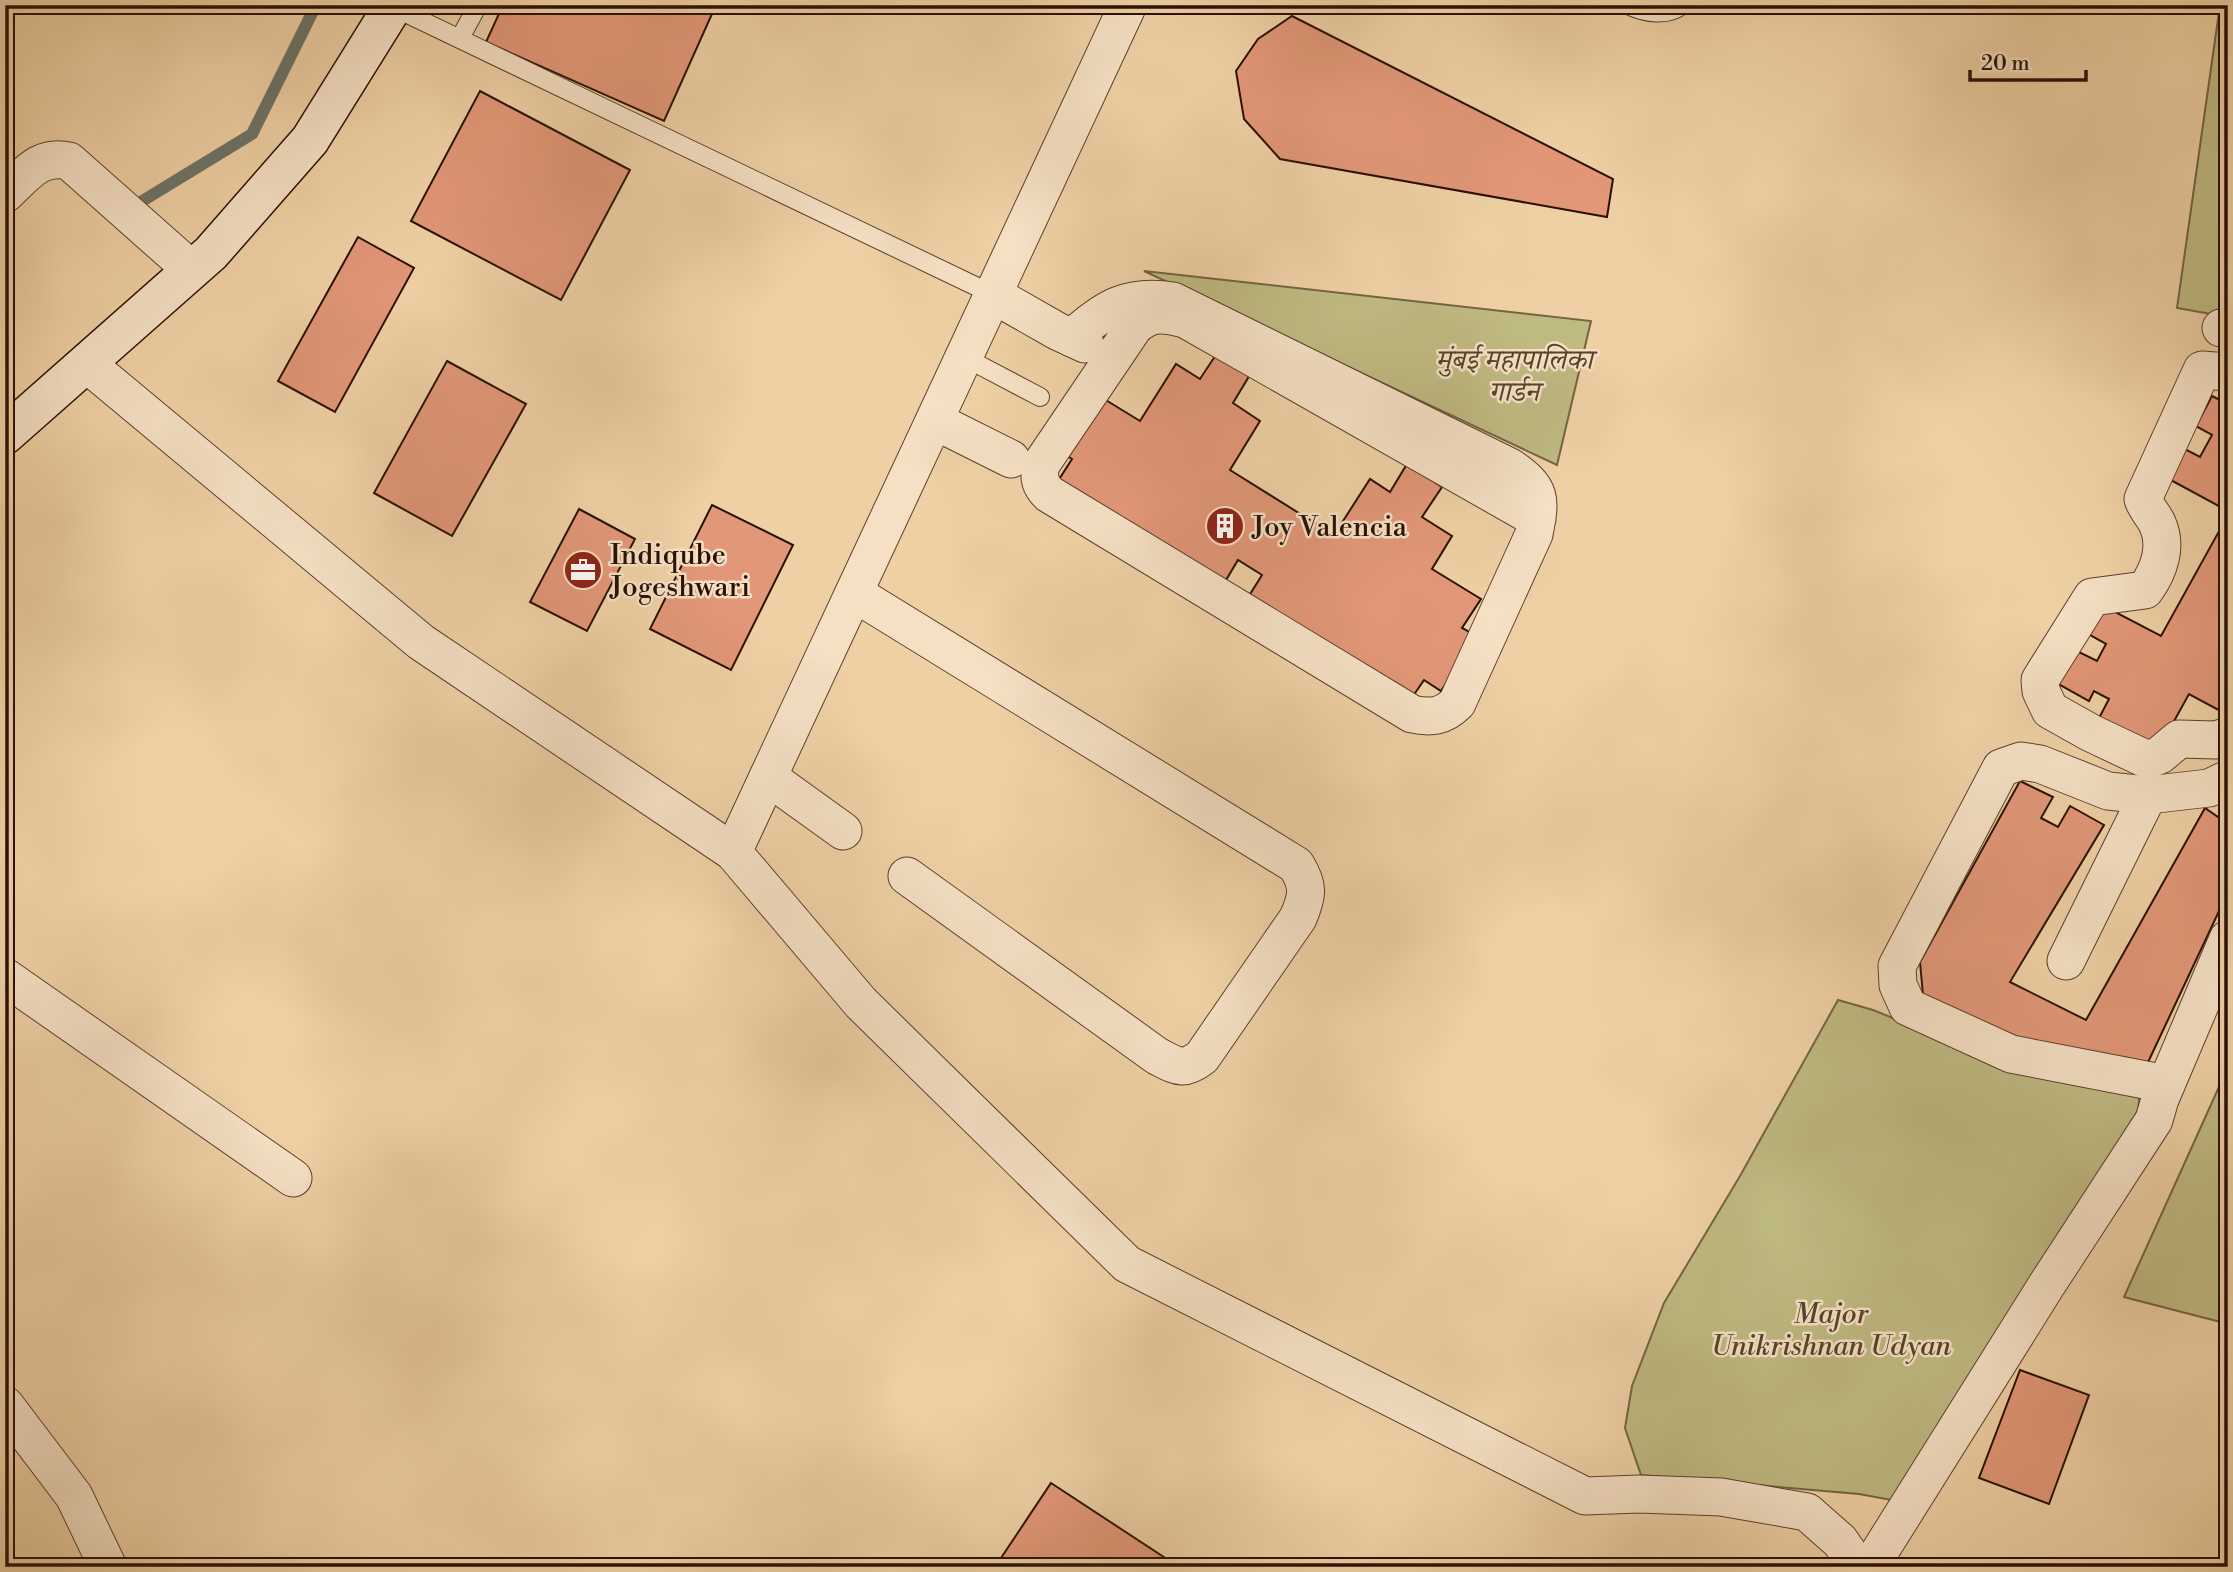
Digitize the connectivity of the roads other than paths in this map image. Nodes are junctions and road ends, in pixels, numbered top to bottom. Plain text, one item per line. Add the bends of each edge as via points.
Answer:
1 (478, 5) edge
2 (1128, 5) edge
3 (1628, 5) edge
4 (1682, 5) edge
5 (394, 6) edge
6 (460, 38) junction
7 (5, 194) edge
8 (192, 270) junction
9 (992, 294) junction
10 (964, 357) junction
11 (86, 365) junction
12 (2228, 372) edge
13 (1040, 397) dead end
14 (935, 421) junction
15 (5, 435) edge
16 (1011, 459) dead end
17 (1536, 519) junction
18 (854, 593) junction
19 (2228, 736) edge
20 (768, 777) junction
21 (2228, 779) edge
22 (2148, 795) junction
23 (844, 831) dead end
24 (733, 852) junction
25 (907, 876) dead end
26 (2228, 939) edge
27 (2066, 961) dead end
28 (5, 977) edge
29 (2166, 1084) junction
30 (293, 1178) dead end
31 (5, 1405) edge
32 (108, 1567) edge
33 (1858, 1567) edge
34 (1870, 1567) edge

1 - 6 lane
2 - 9 street
3 - 4 lane via 1656,13
5 - 6 lane
5 - 8 main road via 310,140
6 - 9 lane
7 - 8 street via 38,163 54,158 69,161
8 - 11 main road
9 - 10 street
9 - 17 street via 1079,341 1087,324 1117,305 1136,298 1173,301 1510,467 1526,478 1538,495
10 - 13 lane
10 - 14 street
11 - 15 main road
11 - 24 street via 421,642
12 - 19 street via 2202,370 2143,499 2162,539 2154,577 2145,590 2092,597 2040,680 2050,710 2148,760 2179,738 2216,740
14 - 16 street
14 - 18 street
17 - 17 street via 1534,534 1457,703 1440,716 1426,717 1412,714 1049,494 1042,488 1040,466 1134,327 1153,314 1168,315 1185,319
18 - 20 street
18 - 25 street via 1296,865 1305,880 1307,899 1202,1057 1182,1068 1157,1056
20 - 23 street
20 - 24 street
21 - 22 street via 2209,788
22 - 27 street
22 - 29 street via 2108,791 2040,764 2021,761 2001,768 1897,966 1898,985 1908,1007 2011,1054
24 - 33 street via 861,1003 1127,1264 1585,1496 1721,1497 1807,1512 1840,1541
26 - 29 street
28 - 30 street
29 - 34 street via 2154,1120
31 - 32 street via 74,1496

